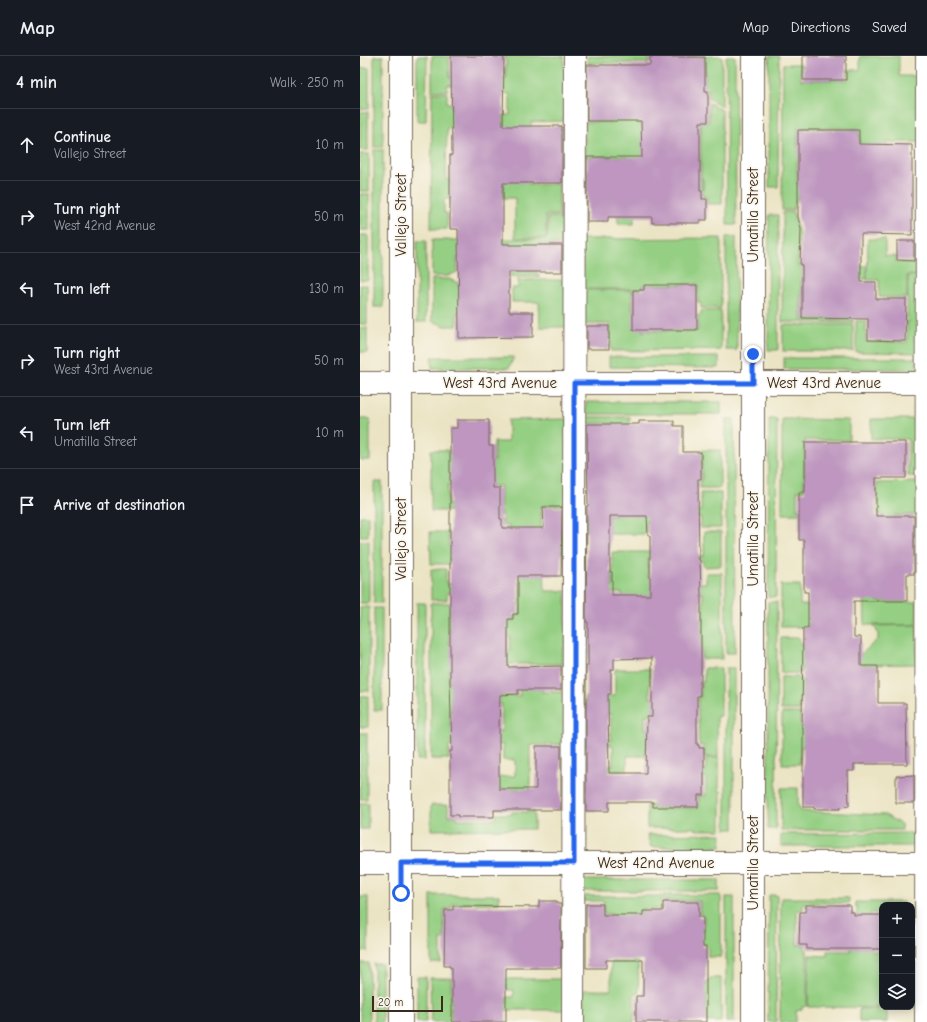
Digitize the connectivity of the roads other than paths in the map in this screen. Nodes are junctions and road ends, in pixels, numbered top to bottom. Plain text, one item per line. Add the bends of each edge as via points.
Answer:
1 (401, 56) edge
2 (575, 56) edge
3 (753, 56) edge
4 (927, 56) edge
5 (360, 383) edge
6 (401, 383) junction
7 (574, 383) junction
8 (753, 383) junction
9 (927, 383) edge
10 (360, 863) edge
11 (401, 863) junction
12 (574, 863) junction
13 (753, 863) junction
14 (927, 863) edge
15 (401, 1022) edge
16 (573, 1022) edge
17 (753, 1022) edge
18 (926, 1022) edge

1 - 6 street, Vallejo Street
2 - 7 street
3 - 8 street, Umatilla Street
4 - 9 street
5 - 6 street, West 43rd Avenue
6 - 7 street, West 43rd Avenue
6 - 11 street, Vallejo Street
7 - 8 street, West 43rd Avenue
7 - 12 street
8 - 9 street, West 43rd Avenue
8 - 13 street, Umatilla Street
9 - 14 street
10 - 11 street, West 42nd Avenue
11 - 12 street, West 42nd Avenue
11 - 15 street, Vallejo Street
12 - 13 street, West 42nd Avenue
12 - 16 street
13 - 14 street, West 42nd Avenue
13 - 17 street, Umatilla Street
14 - 18 street

